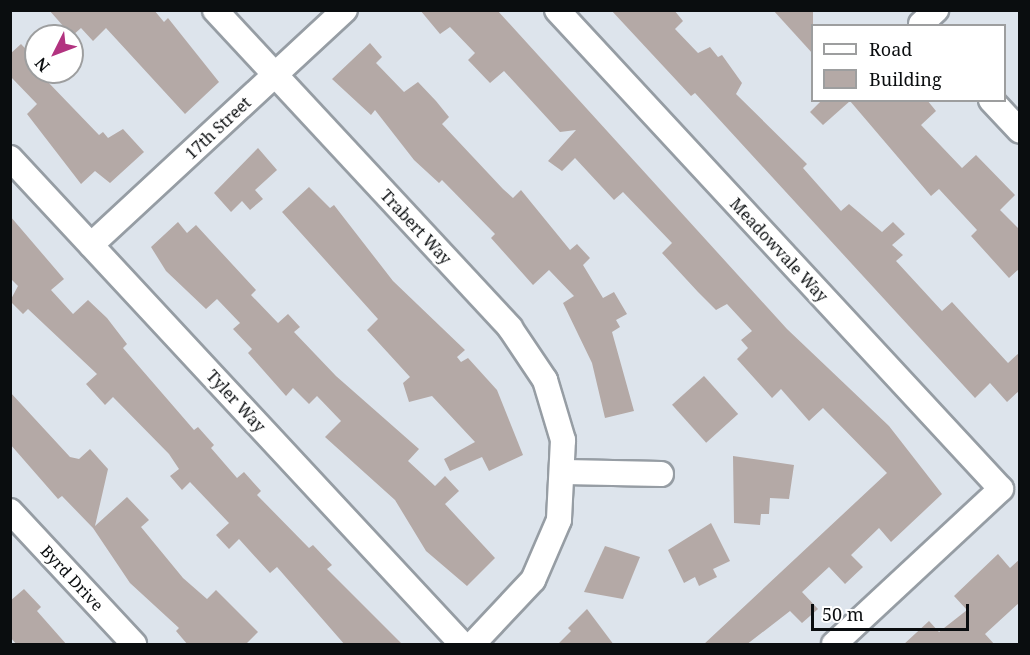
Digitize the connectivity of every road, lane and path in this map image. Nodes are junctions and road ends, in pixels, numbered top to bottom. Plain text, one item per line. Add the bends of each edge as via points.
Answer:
1 (215, 10) edge
2 (345, 10) edge
3 (557, 10) edge
4 (275, 75) junction
5 (994, 102) edge
6 (1020, 131) edge
7 (10, 158) edge
8 (92, 245) junction
9 (565, 472) junction
10 (661, 474) dead end
11 (10, 511) edge
12 (134, 645) edge
13 (462, 645) edge
14 (473, 645) edge
15 (834, 645) edge

1 - 4 street, Trabert Way
2 - 4 street, 17th Street
3 - 15 street, Meadowvale Way via 1001,489
4 - 8 street, 17th Street
4 - 9 street, Trabert Way via 528,351 556,409
5 - 6 street
7 - 8 street, Tyler Way
8 - 13 street, Tyler Way
9 - 10 street
9 - 14 street, Trabert Way via 559,520 543,562 512,608
11 - 12 street, Byrd Drive

